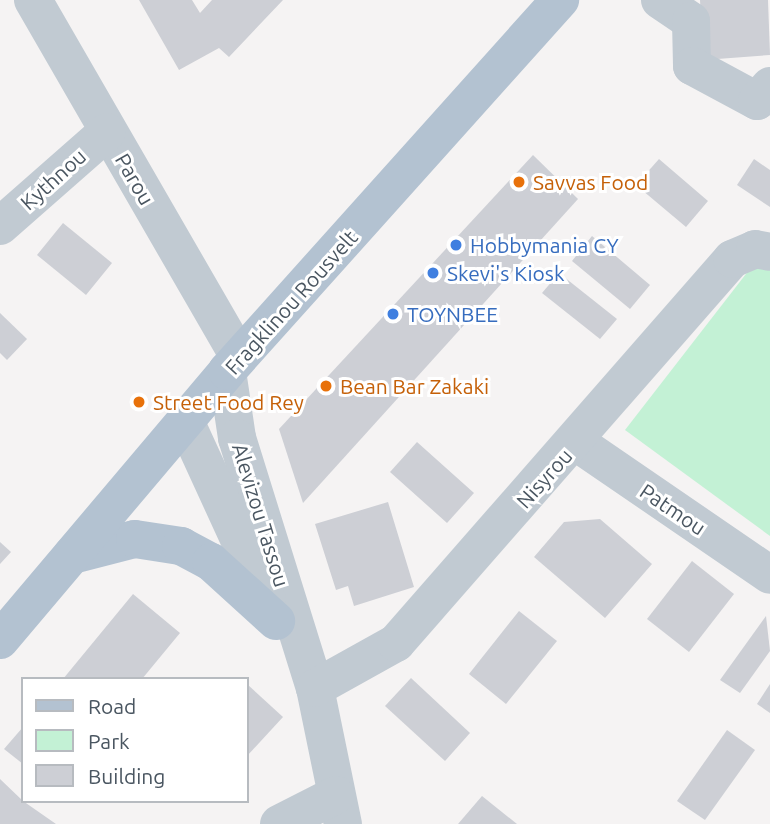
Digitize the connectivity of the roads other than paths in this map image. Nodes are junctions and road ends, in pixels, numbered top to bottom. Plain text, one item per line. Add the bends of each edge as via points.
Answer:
1 (33, 0) edge
2 (560, 0) edge
3 (660, 0) edge
4 (770, 86) edge
5 (107, 131) junction
6 (0, 226) edge
7 (762, 251) edge
8 (233, 364) junction
9 (185, 421) junction
10 (576, 442) junction
11 (72, 555) junction
12 (770, 575) edge
13 (276, 621) junction
14 (0, 640) edge
15 (309, 673) junction
16 (340, 810) edge
17 (279, 824) edge

1 - 5 street, Parou
2 - 8 main road, Fragklinou Rousvelt
3 - 4 street via 691,21 692,66 757,101
5 - 6 street, Kythnou
5 - 8 street, Parou
7 - 10 street, Nisyrou via 732,258
8 - 9 main road, Fragklinou Rousvelt
8 - 15 street, Alevizou Tassou via 237,438
9 - 11 main road, Fragklinou Rousvelt
9 - 13 street, Alevizou Tassou
10 - 12 street, Patmou
10 - 15 street, Nisyrou via 396,643
11 - 13 main road via 135,539 181,546 211,562
11 - 14 main road, Fragklinou Rousvelt
13 - 15 street, Alevizou Tassou
15 - 16 street, Alevizou Tassou
16 - 17 street

